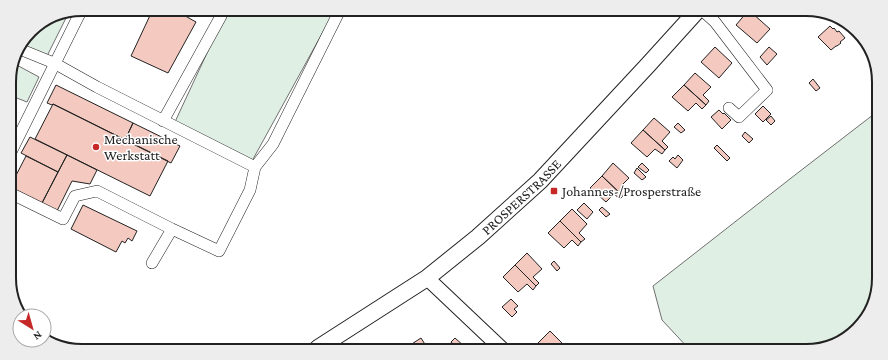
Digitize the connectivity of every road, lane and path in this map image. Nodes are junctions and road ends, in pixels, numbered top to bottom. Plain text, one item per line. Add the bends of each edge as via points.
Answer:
1 (78, 16) edge
2 (221, 16) edge
3 (337, 16) edge
4 (692, 16) edge
5 (708, 16) edge
6 (24, 51) edge
7 (54, 63) junction
8 (729, 108) dead end
9 (163, 121) junction
10 (16, 142) edge
11 (255, 167) junction
12 (16, 196) edge
13 (172, 229) junction
14 (152, 263) dead end
15 (427, 278) junction
16 (324, 344) edge
17 (497, 344) edge

1 - 7 street
2 - 9 street
3 - 11 street via 273,144
4 - 15 main road, PROSPERSTRASSE via 540,181 478,237
5 - 8 street via 767,90 739,117
6 - 7 street
7 - 9 street
7 - 10 street
9 - 11 street
11 - 13 street via 250,190 219,251
12 - 13 street via 63,219 75,196 97,191
13 - 14 street
15 - 16 main road, PROSPERSTRASSE
15 - 17 street

